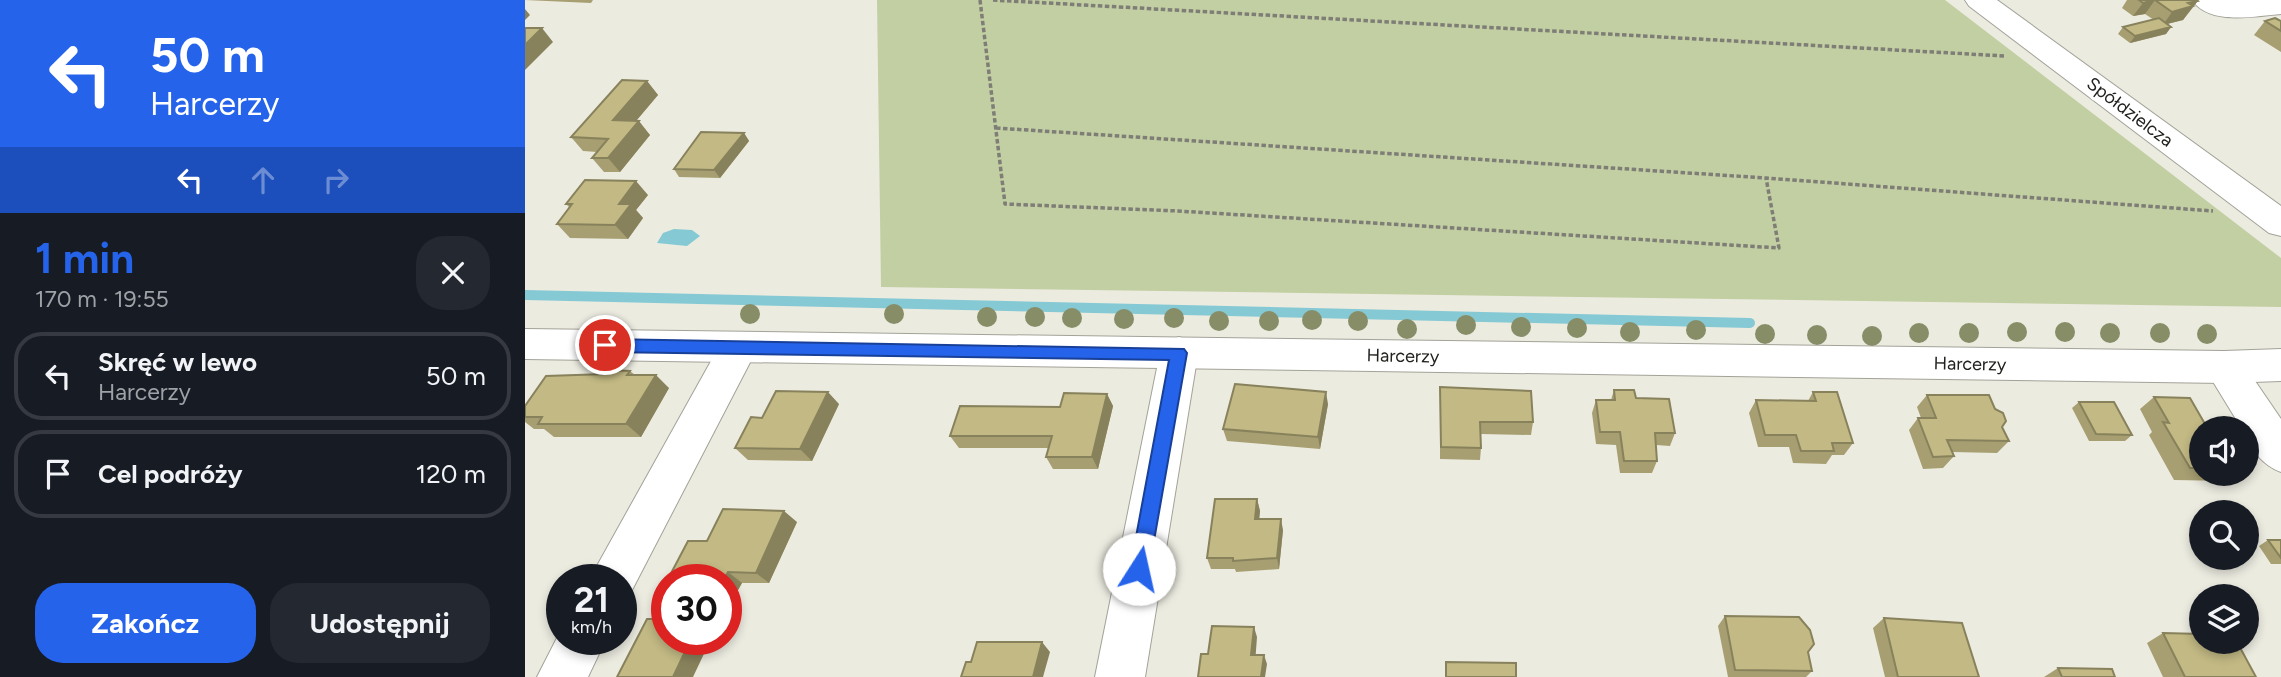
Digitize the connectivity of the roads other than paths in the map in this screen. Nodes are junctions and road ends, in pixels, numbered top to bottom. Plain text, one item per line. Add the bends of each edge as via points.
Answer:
1 (1979, 0) edge
2 (2206, 0) edge
3 (2281, 6) edge
4 (2275, 220) edge
5 (525, 344) edge
6 (739, 347) junction
7 (1178, 353) junction
8 (2281, 365) edge
9 (2224, 367) junction
10 (2281, 454) edge
11 (622, 564) edge
12 (574, 655) edge
13 (562, 677) edge
14 (1119, 677) edge

1 - 4 street, Spółdzielcza
2 - 3 street via 2228,9
5 - 6 street, Harcerzy
6 - 7 street, Harcerzy
6 - 11 street
7 - 9 street, Harcerzy
7 - 14 street
8 - 9 street, Harcerzy
9 - 10 street
12 - 13 street

